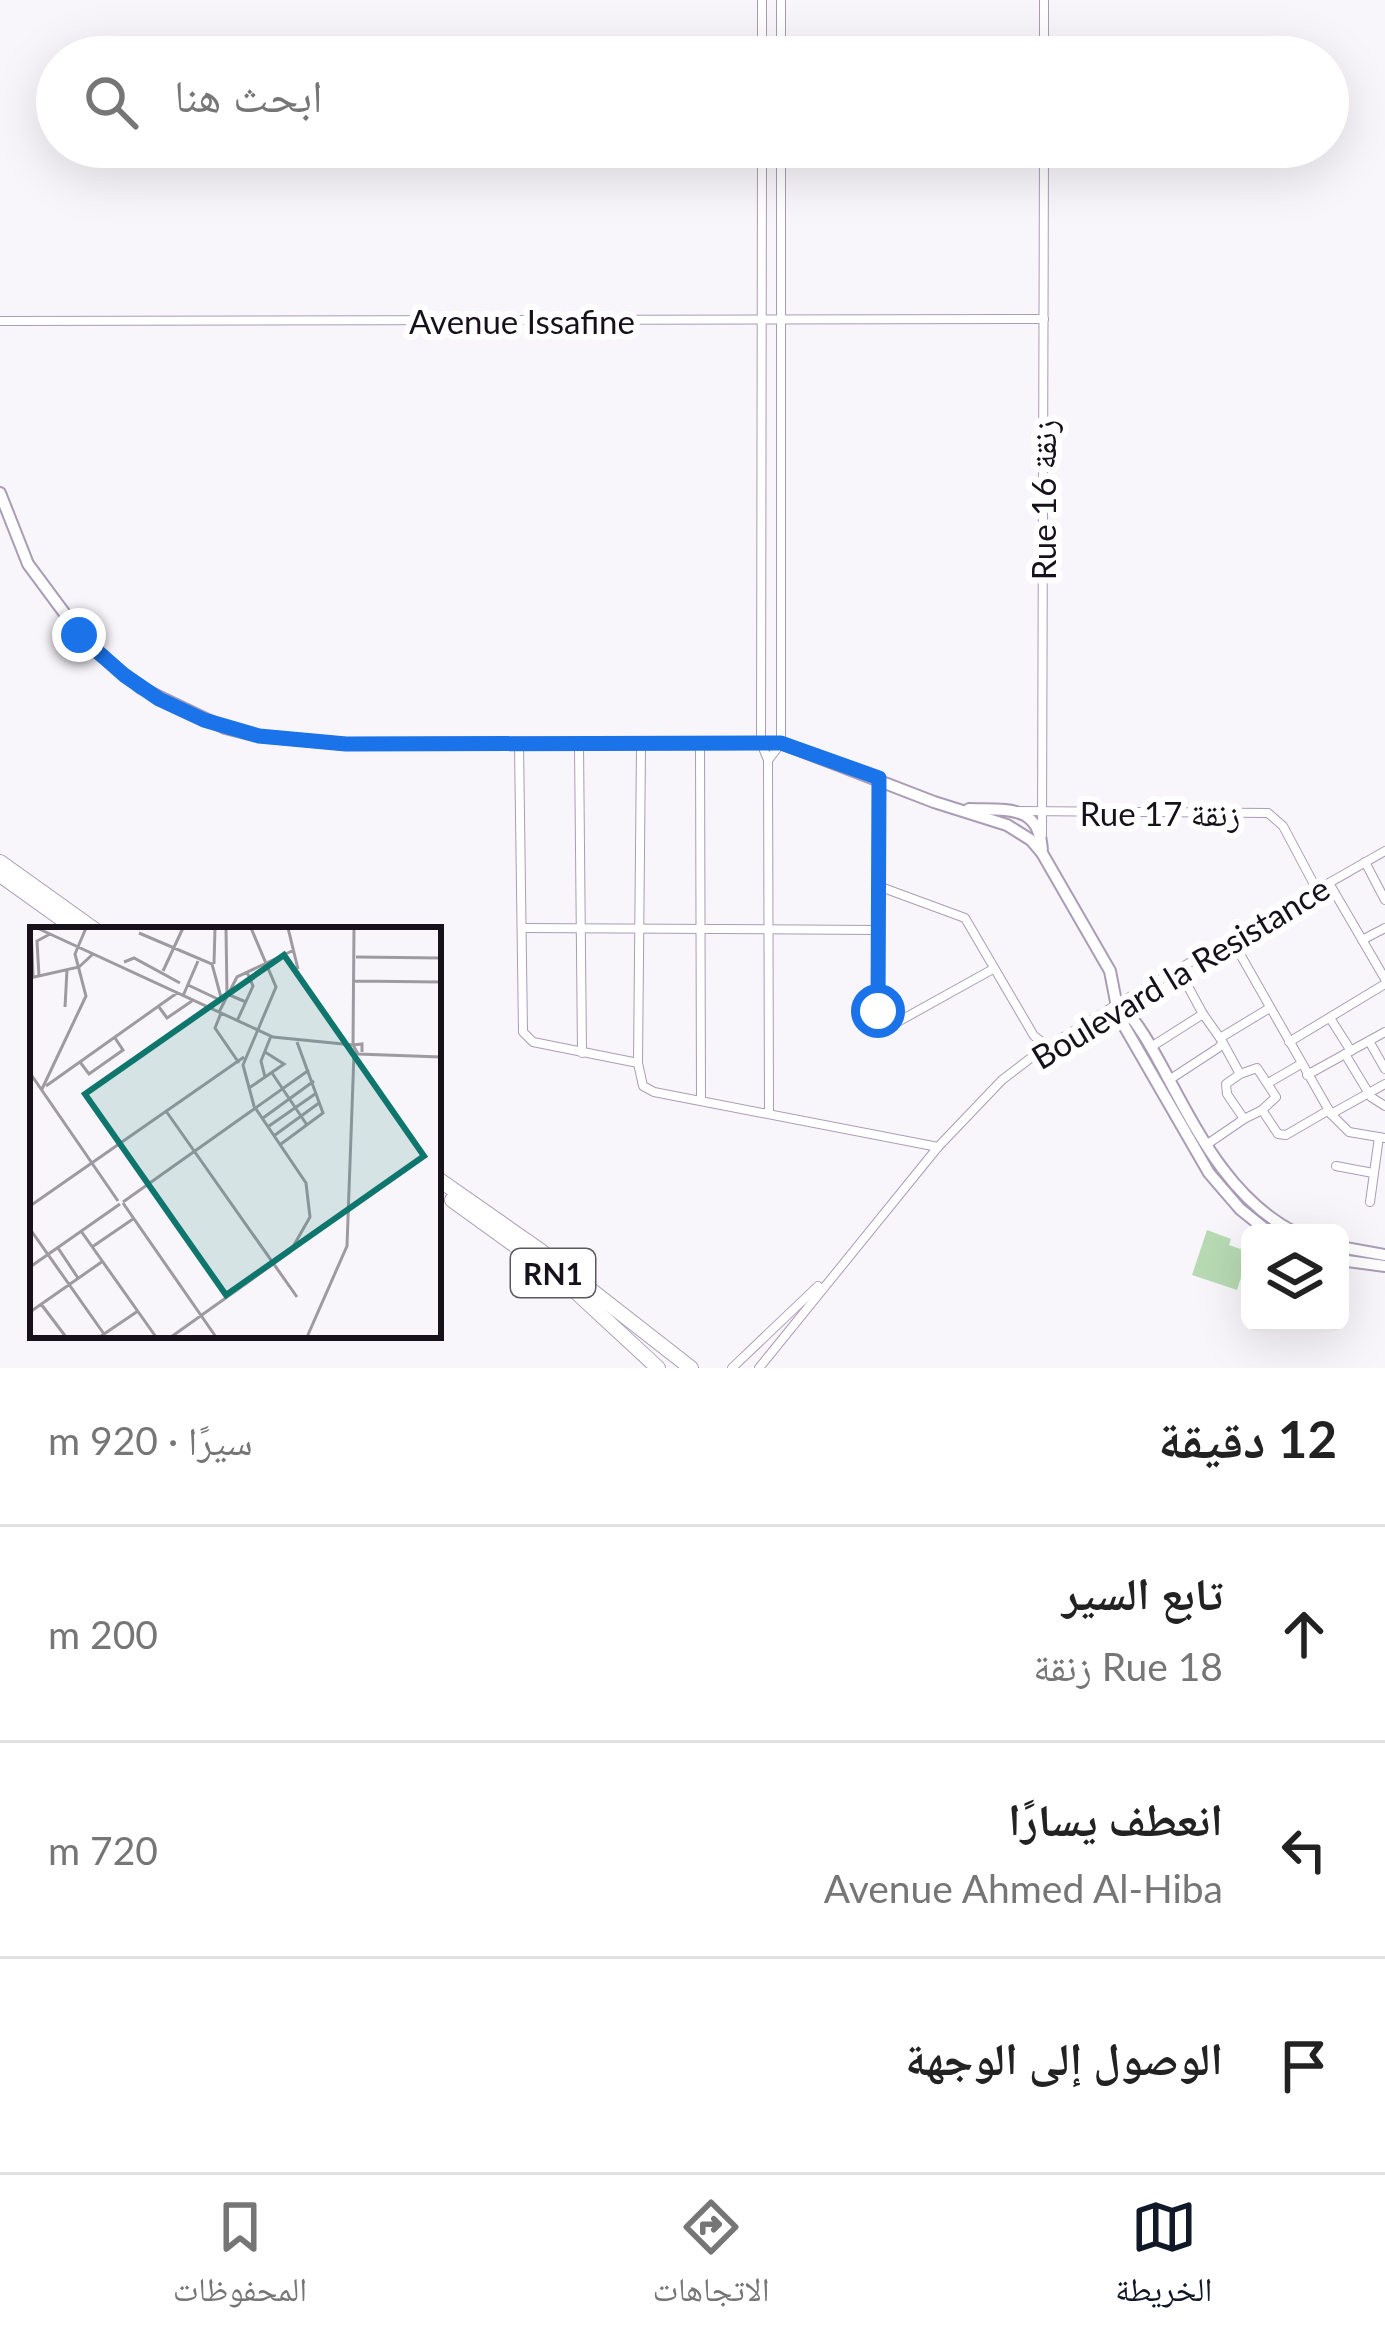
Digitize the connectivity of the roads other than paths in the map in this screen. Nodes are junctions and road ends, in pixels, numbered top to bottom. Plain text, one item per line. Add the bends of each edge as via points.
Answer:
1 (762, 0) edge
2 (781, 0) edge
3 (1044, 0) edge
4 (762, 36) edge
5 (781, 36) edge
6 (1044, 36) edge
7 (762, 168) edge
8 (781, 168) edge
9 (1044, 168) edge
10 (762, 318) junction
11 (782, 318) junction
12 (1044, 320) junction
13 (0, 321) edge
14 (0, 493) edge
15 (781, 624) junction
16 (762, 625) junction
17 (761, 742) junction
18 (781, 743) junction
19 (519, 744) junction
20 (579, 745) junction
21 (641, 745) junction
22 (700, 745) junction
23 (768, 760) junction
24 (879, 778) junction
25 (960, 809) junction
26 (1037, 816) junction
27 (1007, 825) junction
28 (1385, 851) edge
29 (1042, 854) junction
30 (0, 862) edge
31 (1365, 862) junction
32 (0, 875) edge
33 (1329, 883) junction
34 (878, 886) junction
35 (1317, 890) junction
36 (1385, 900) edge
37 (73, 927) edge
38 (91, 927) edge
39 (522, 928) junction
40 (581, 928) junction
41 (639, 928) junction
42 (1385, 928) edge
43 (699, 929) junction
44 (769, 929) junction
45 (877, 930) junction
46 (1366, 938) junction
47 (1232, 940) junction
48 (1385, 940) edge
49 (993, 969) junction
50 (1179, 970) junction
51 (1385, 982) edge
52 (1119, 1003) junction
53 (1268, 1009) junction
54 (1203, 1014) junction
55 (1330, 1018) junction
56 (1385, 1032) edge
57 (1034, 1036) junction
58 (1221, 1040) junction
59 (1369, 1041) junction
60 (1289, 1042) junction
61 (1049, 1047) junction
62 (1151, 1047) junction
63 (582, 1053) junction
64 (1348, 1053) junction
65 (1036, 1054) junction
66 (638, 1063) junction
67 (1301, 1064) junction
68 (1385, 1069) edge
69 (1240, 1074) junction
70 (1307, 1075) junction
71 (1169, 1080) junction
72 (1270, 1082) junction
73 (1385, 1084) edge
74 (1368, 1092) junction
75 (701, 1100) junction
76 (1385, 1106) edge
77 (1262, 1110) junction
78 (769, 1112) junction
79 (1330, 1112) junction
80 (1244, 1119) junction
81 (1382, 1137) edge
82 (1207, 1145) junction
83 (938, 1148) junction
84 (1336, 1166) dead end
85 (1373, 1173) junction
86 (441, 1181) edge
87 (441, 1192) edge
88 (1370, 1202) dead end
89 (1259, 1224) edge
90 (1283, 1224) edge
91 (1349, 1249) edge
92 (1385, 1255) edge
93 (1349, 1261) edge
94 (840, 1264) junction
95 (1385, 1266) edge
96 (658, 1368) edge
97 (691, 1368) edge
98 (732, 1368) edge
99 (759, 1368) edge

1 - 4 street
2 - 5 street
3 - 6 street
7 - 10 street
8 - 11 street
9 - 12 street, Rue 16 زنقة
10 - 11 street, Avenue Issafine
10 - 13 street, Avenue Issafine
10 - 16 street
11 - 12 street, Avenue Issafine
11 - 15 street
12 - 26 street, Rue 16 زنقة
14 - 19 street via 28,564 76,632 179,709 290,740
15 - 16 street
15 - 18 street
16 - 17 street
17 - 18 street
17 - 22 street
17 - 23 street
18 - 23 street
18 - 24 street
19 - 20 street
19 - 39 street
20 - 21 street
20 - 40 street
21 - 22 street
21 - 41 street
22 - 43 street
23 - 44 street
24 - 25 street
24 - 34 street
25 - 26 street
25 - 27 street
26 - 27 street
26 - 29 street
26 - 35 street, Rue 17 زنقة via 1268,813
27 - 29 street
28 - 31 street, Boulevard la Resistance
29 - 52 street via 1110,971
30 - 38 highway
31 - 33 street, Boulevard la Resistance
31 - 36 street
32 - 37 highway
33 - 35 street, Boulevard la Resistance
33 - 46 street
34 - 45 street
34 - 49 street via 959,913
35 - 47 street, Boulevard la Resistance
39 - 40 street
39 - 63 street via 523,1032 533,1042
40 - 41 street
40 - 63 street
41 - 43 street
41 - 66 street
42 - 46 street
43 - 44 street
43 - 75 street
44 - 45 street
44 - 78 street
45 - 49 street via 882,1022 894,1024
46 - 48 street
46 - 51 street
47 - 50 street, Boulevard la Resistance
47 - 53 street
49 - 57 street
50 - 52 street, Boulevard la Resistance
50 - 54 street
51 - 55 street
52 - 61 street, Boulevard la Resistance
52 - 62 street
52 - 89 street via 1119,1017 1209,1173
53 - 58 street
53 - 60 street
54 - 58 street
54 - 62 street
55 - 60 street
55 - 64 street
56 - 59 street
57 - 61 street
57 - 65 street
58 - 69 street
58 - 71 street
59 - 64 street
59 - 68 street
60 - 67 street
61 - 65 street, Boulevard la Resistance
62 - 71 street
63 - 66 street
64 - 70 street
64 - 74 street
65 - 83 street, Boulevard la Resistance
66 - 75 street via 646,1089
67 - 70 street
67 - 72 street
69 - 72 street via 1257,1067
69 - 80 street via 1226,1087
70 - 79 street
71 - 82 street
72 - 77 street via 1276,1097
73 - 74 street
74 - 76 street
74 - 79 street
75 - 78 street
77 - 79 street via 1281,1136
77 - 80 street
78 - 83 street
79 - 81 street via 1348,1132
80 - 82 street
81 - 85 street
82 - 90 street via 1251,1201
83 - 94 street, Boulevard la Resistance
84 - 85 street
85 - 88 street
86 - 97 highway, RN1
87 - 96 highway, RN1 via 564,1281
91 - 92 street
93 - 95 street
94 - 98 street, Boulevard la Resistance
94 - 99 street, Boulevard la Resistance

